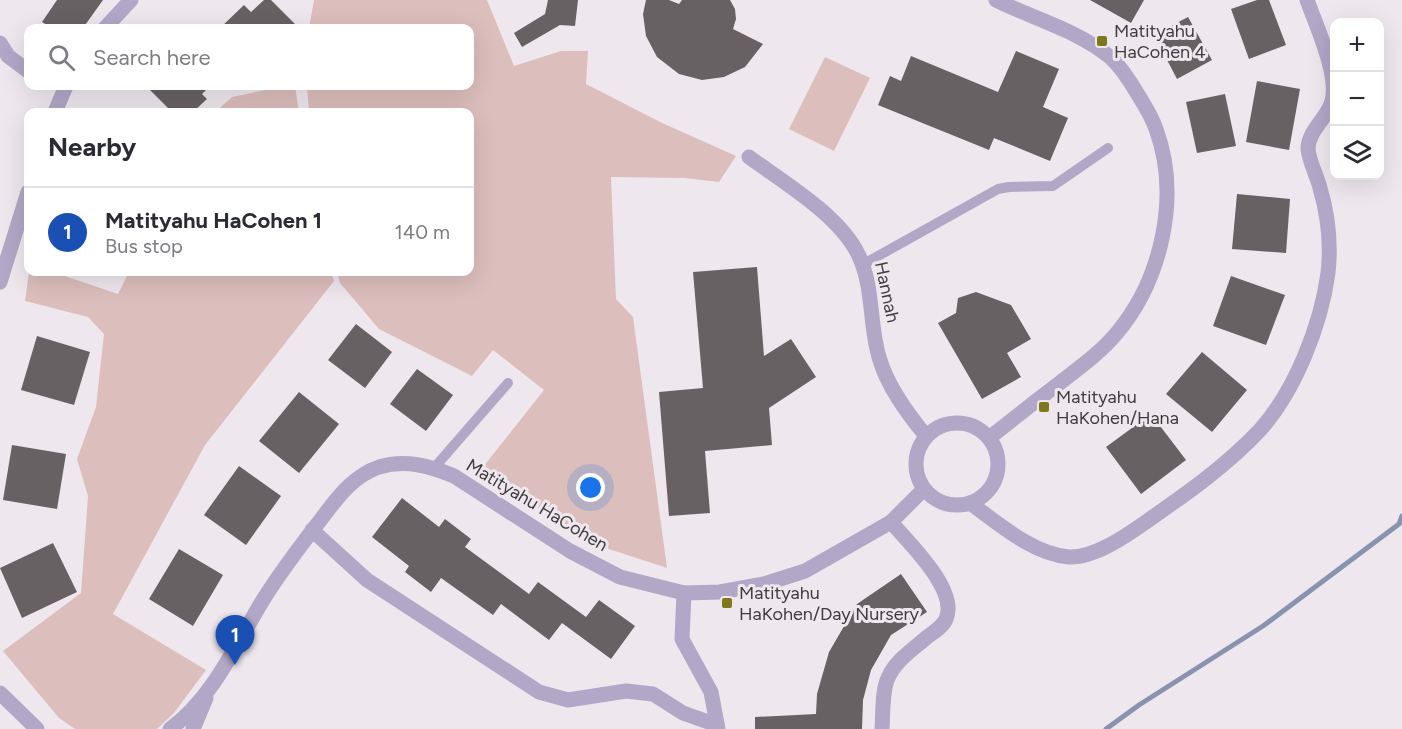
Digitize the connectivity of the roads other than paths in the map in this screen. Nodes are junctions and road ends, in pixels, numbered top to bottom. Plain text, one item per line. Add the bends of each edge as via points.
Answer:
1 (131, 0) edge
2 (996, 0) edge
3 (1307, 0) edge
4 (109, 24) edge
5 (0, 43) edge
6 (24, 68) edge
7 (60, 90) edge
8 (56, 108) edge
9 (1108, 148) dead end
10 (749, 157) dead end
11 (24, 205) edge
12 (862, 265) junction
13 (0, 282) edge
14 (508, 383) dead end
15 (926, 436) junction
16 (989, 438) junction
17 (434, 468) junction
18 (924, 489) junction
19 (970, 503) junction
20 (891, 522) junction
21 (312, 530) junction
22 (684, 593) junction
23 (210, 687) junction
24 (0, 693) edge
25 (717, 727) edge
26 (38, 729) edge
27 (170, 729) edge
28 (193, 729) edge
29 (882, 729) edge

1 - 4 street
2 - 16 street via 1087,41 1111,58 1128,78 1156,129 1166,190 1165,224 1156,259 1135,310 1093,358
3 - 19 street via 1332,81 1332,101 1312,133 1308,149 1327,210 1328,272 1312,337 1281,400 1261,428 1199,485 1132,532 1087,554 1071,557 1030,544
5 - 6 street
7 - 8 street
9 - 12 lane via 1053,186 998,189
10 - 12 street, Hannah via 823,212 842,231
11 - 13 street
12 - 15 street, Hannah via 879,357 899,399
14 - 17 lane
15 - 16 street via 943,425 963,423 978,428
15 - 18 street via 915,464
16 - 19 street via 997,453 998,468 992,487
17 - 21 street, Matityahu HaCohen via 396,464 366,472 341,494
17 - 22 street, Matityahu HaCohen via 620,577
18 - 19 street via 934,499 953,506
18 - 20 street, Matityahu HaCohen
20 - 22 street, Matityahu HaCohen via 805,571 720,592
20 - 29 street via 934,572 948,603 946,619 897,664 887,680
21 - 23 street, Matityahu HaCohen via 284,567
21 - 25 street via 368,580 539,692 568,700 626,691 653,694 682,713
22 - 25 street via 682,639 711,692
23 - 27 street, Matityahu HaCohen
23 - 28 street, Matityahu HaCohen
24 - 26 street

